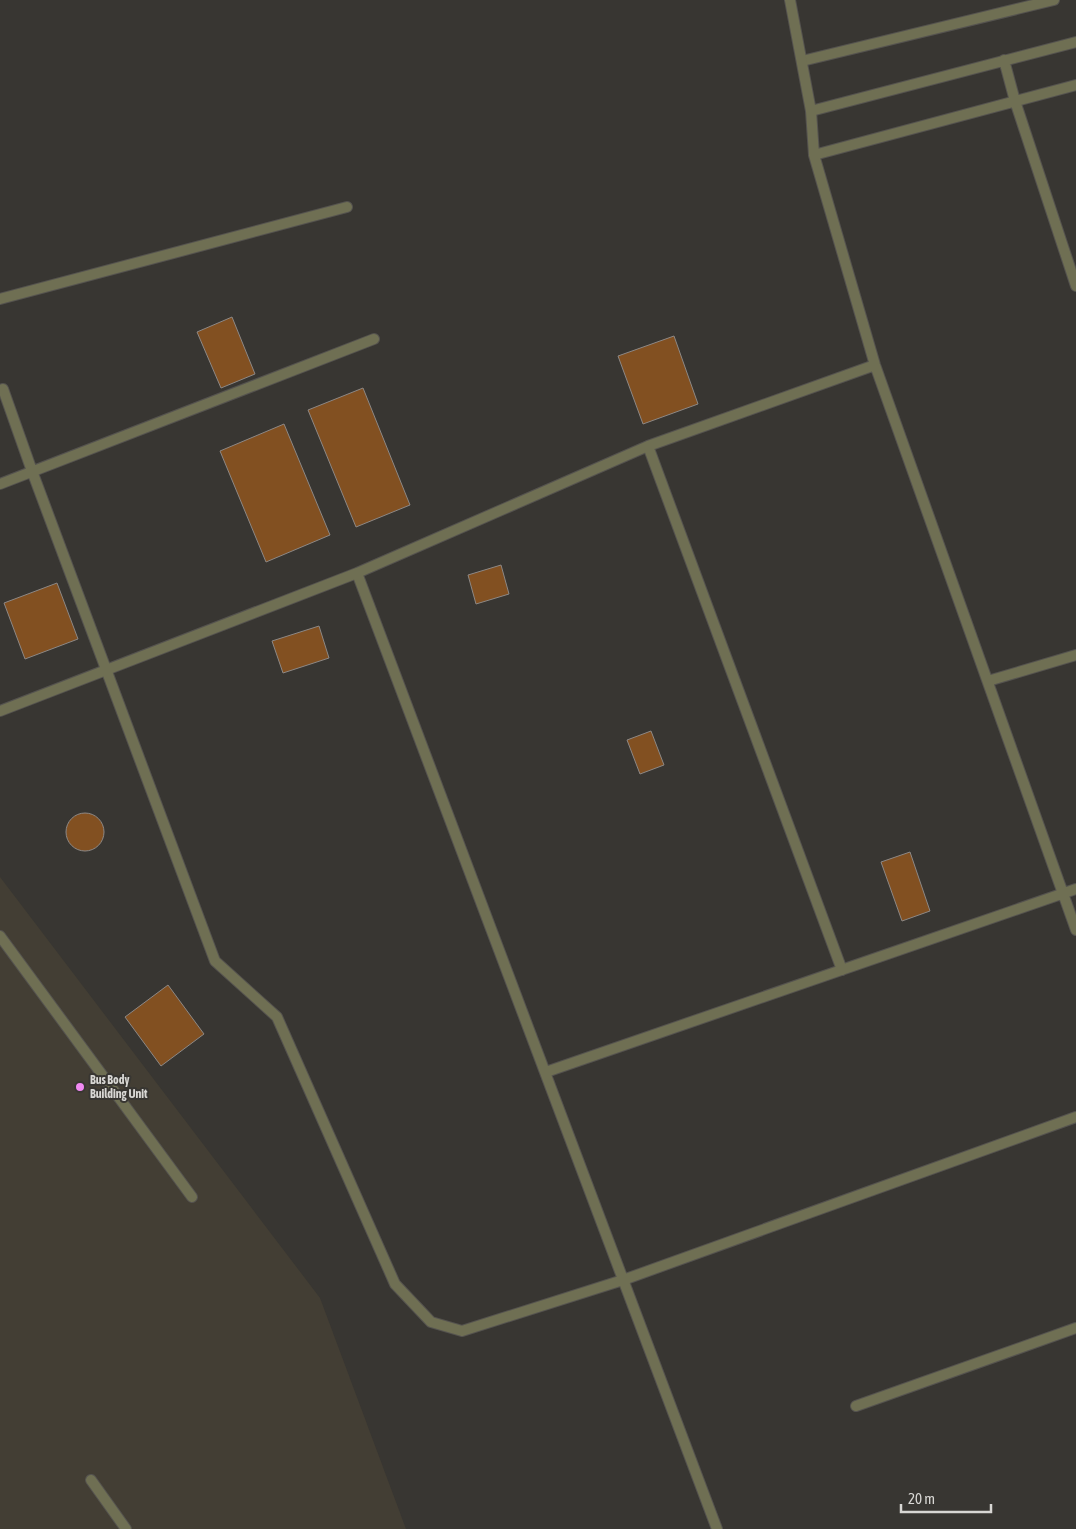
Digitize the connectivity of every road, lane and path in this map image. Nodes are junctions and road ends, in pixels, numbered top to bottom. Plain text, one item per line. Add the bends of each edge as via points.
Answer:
1 (790, 0) edge
2 (1054, 0) edge
3 (1076, 42) edge
4 (1004, 60) junction
5 (802, 61) junction
6 (1076, 85) edge
7 (1015, 101) junction
8 (811, 111) junction
9 (814, 155) junction
10 (347, 207) dead end
11 (1076, 286) edge
12 (0, 299) edge
13 (374, 339) dead end
14 (875, 365) junction
15 (3, 389) dead end
16 (648, 446) junction
17 (32, 471) junction
18 (0, 484) edge
19 (357, 573) junction
20 (1076, 655) edge
21 (106, 670) junction
22 (988, 681) junction
23 (0, 712) edge
24 (1076, 889) edge
25 (1063, 894) junction
26 (1076, 930) edge
27 (0, 936) edge
28 (842, 970) junction
29 (546, 1072) junction
30 (1076, 1117) edge
31 (192, 1197) dead end
32 (624, 1280) junction
33 (1076, 1328) edge
34 (856, 1406) dead end
35 (91, 1480) dead end
36 (126, 1529) edge
37 (718, 1529) edge

1 - 5 street
2 - 5 street
3 - 4 street
4 - 7 street
4 - 8 street
5 - 8 street
6 - 7 street
7 - 9 street
7 - 11 street
8 - 9 street
9 - 14 street
10 - 12 street
13 - 17 street
14 - 16 street
14 - 22 street
15 - 17 street
16 - 19 street
16 - 28 street
17 - 18 street
17 - 21 street
19 - 21 street
19 - 29 street
20 - 22 street
21 - 23 street
21 - 32 street via 215,961 277,1017 395,1284 431,1322 462,1331
22 - 25 street
24 - 25 street
25 - 26 street
25 - 28 street
27 - 31 street
28 - 29 street
29 - 32 street
30 - 32 street
32 - 37 street
33 - 34 street
35 - 36 street

